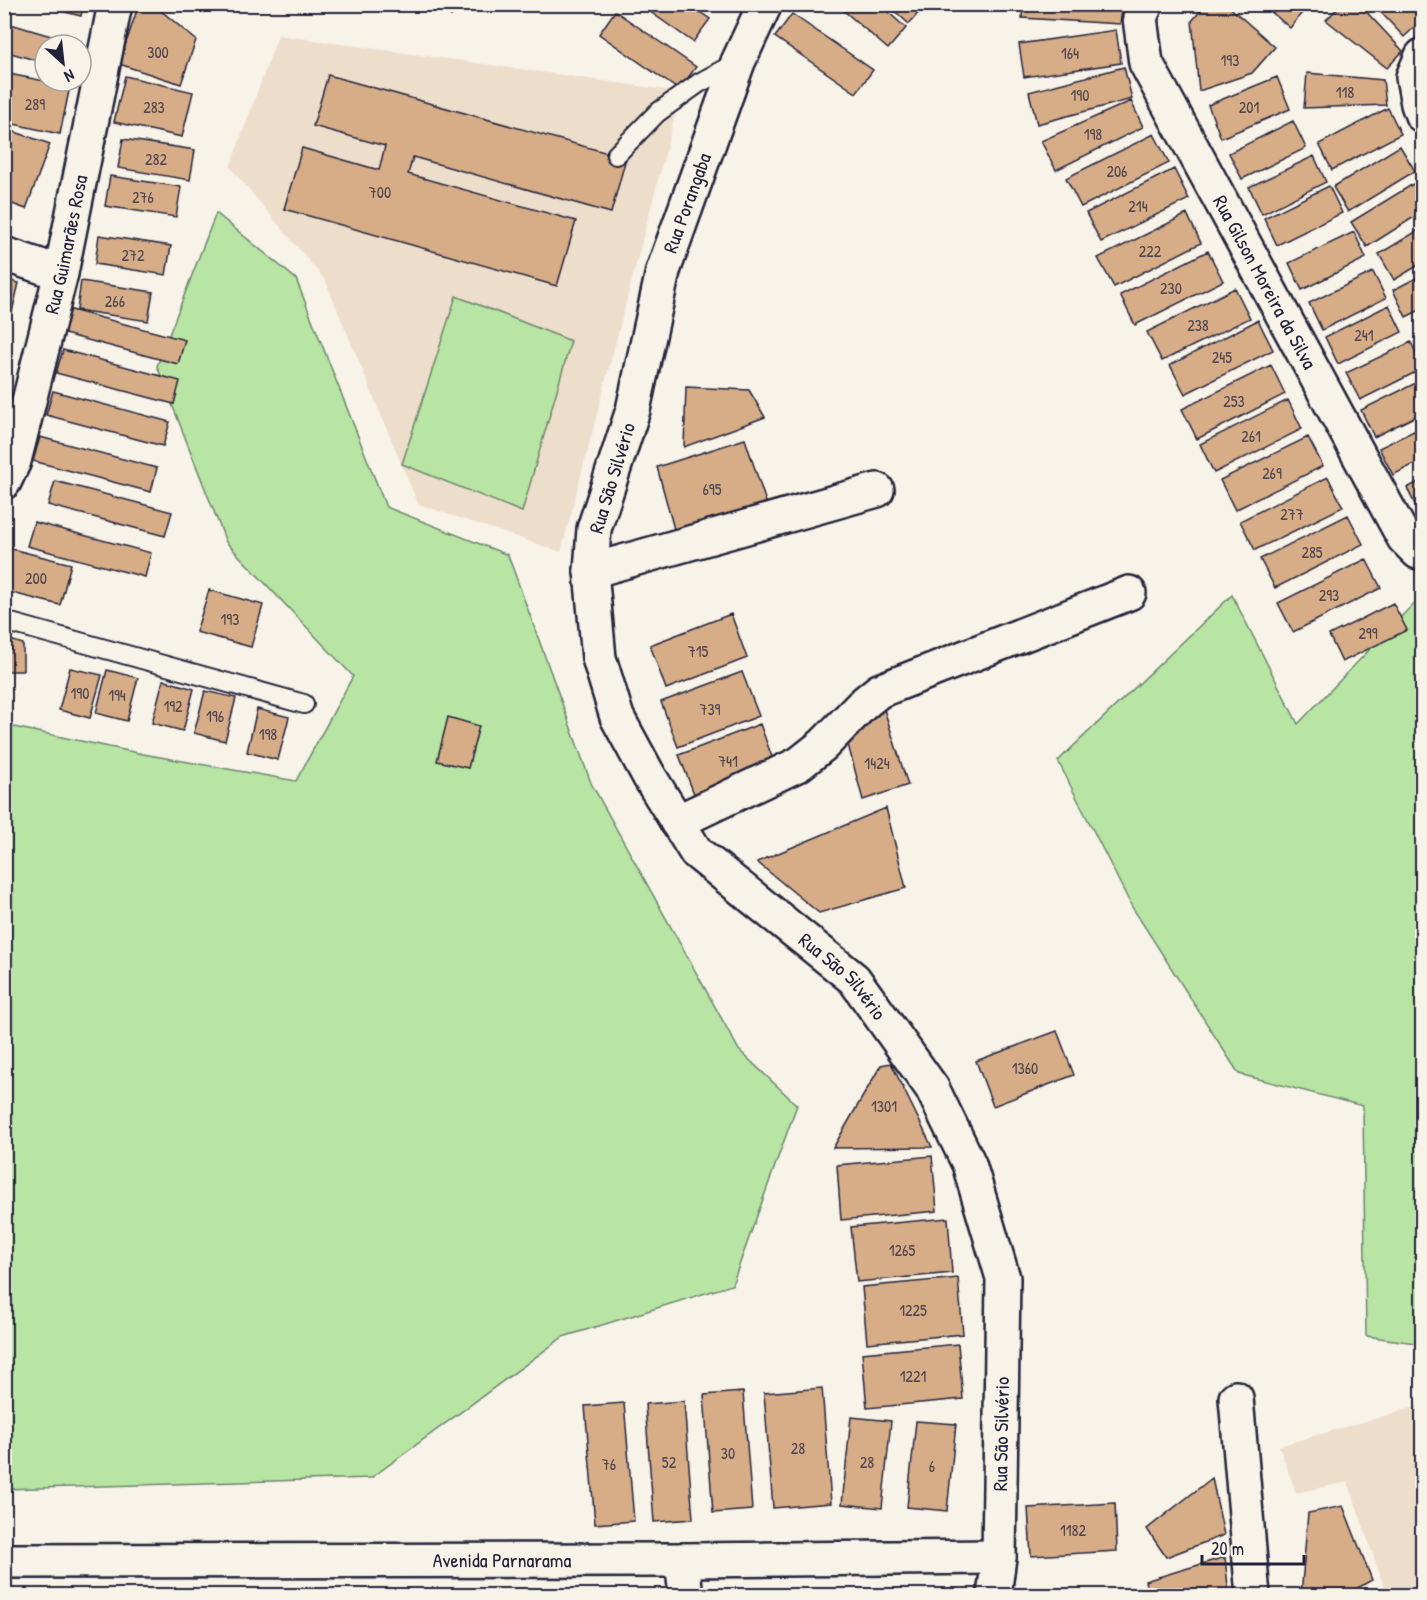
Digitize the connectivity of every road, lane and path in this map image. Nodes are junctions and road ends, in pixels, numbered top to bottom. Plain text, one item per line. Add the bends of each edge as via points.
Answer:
1 (115, 4) edge
2 (765, 4) edge
3 (1146, 4) edge
4 (1422, 56) edge
5 (738, 62) junction
6 (1422, 115) edge
7 (616, 155) dead end
8 (4, 254) edge
9 (61, 273) junction
10 (633, 410) joint
11 (4, 482) edge
12 (877, 490) dead end
13 (1421, 557) edge
14 (591, 571) junction
15 (1129, 593) dead end
16 (4, 621) edge
17 (304, 704) dead end
18 (677, 822) junction
19 (1236, 1398) dead end
20 (999, 1557) junction
21 (682, 1560) junction
22 (4, 1561) edge
23 (686, 1596) edge
24 (994, 1596) edge
25 (1253, 1596) edge

1 - 9 street, Rua Guimarães Rosa
2 - 5 street, Rua Porangaba
3 - 13 street, Rua Gilson Moreira da Silva via 1140,18 1146,63 1404,538
4 - 6 street via 1413,77
5 - 7 lane via 699,83 657,113
5 - 10 street, Rua Porangaba via 663,271
8 - 9 street
9 - 11 street, Rua Guimarães Rosa via 14,461
10 - 14 street, Rua São Silvério via 594,529
12 - 14 street
14 - 18 street, Rua São Silvério via 599,658 617,717
15 - 18 street via 879,691 799,764
16 - 17 lane
18 - 20 street, Rua São Silvério via 696,852 854,979 932,1088 969,1164 1003,1278
19 - 25 street
20 - 21 street, Avenida Parnarama
20 - 24 street, Rua São Silvério
21 - 22 street, Avenida Parnarama
21 - 23 street

